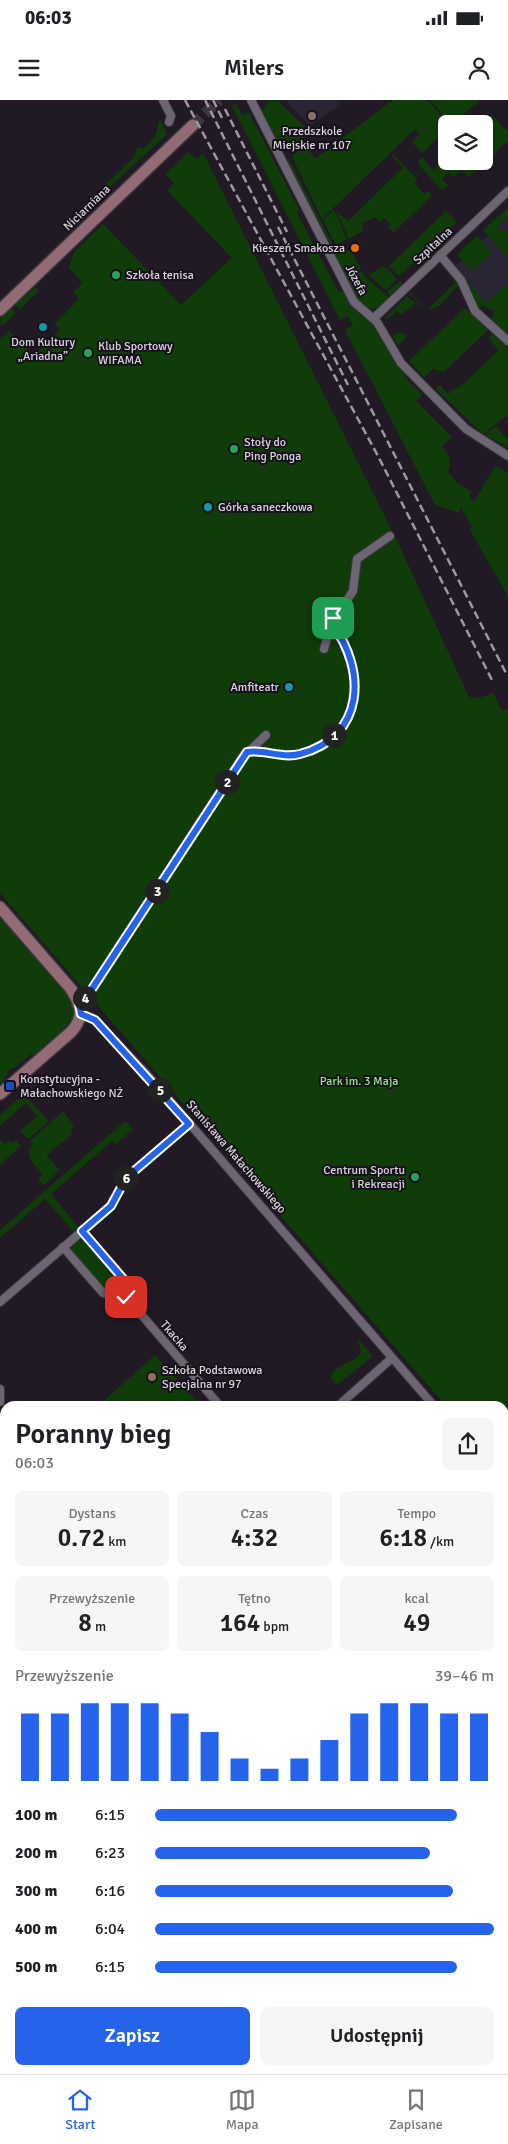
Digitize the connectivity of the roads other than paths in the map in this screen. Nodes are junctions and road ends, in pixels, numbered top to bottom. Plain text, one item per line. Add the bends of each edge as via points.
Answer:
1 (163, 100) edge
2 (251, 100) edge
3 (169, 122) dead end
4 (193, 124) tunnel mouth
5 (508, 191) edge
6 (440, 255) junction
7 (0, 310) edge
8 (374, 318) junction
9 (508, 341) edge
10 (508, 456) edge
11 (390, 536) dead end
12 (332, 624) junction
13 (324, 649) dead end
14 (266, 735) dead end
15 (247, 752) junction
16 (0, 907) edge
17 (80, 1009) junction
18 (0, 1094) edge
19 (189, 1124) junction
20 (82, 1231) junction
21 (63, 1247) junction
22 (126, 1297) junction
23 (0, 1302) edge
24 (392, 1358) junction
25 (0, 1389) edge
26 (216, 1401) edge
27 (344, 1401) edge
28 (430, 1401) edge
29 (0, 1402) edge

1 - 3 street via 171,116
2 - 8 street, Józefa via 353,300
4 - 7 street, Niciarniana
5 - 6 street, Szpitalna
6 - 8 street, Szpitalna
6 - 9 street via 461,280 475,311
8 - 10 street, Józefa via 398,359 466,429
11 - 12 street via 357,559 353,592
12 - 13 street
12 - 15 street via 352,666 356,695 350,716 331,737 309,751 288,756
14 - 15 street
15 - 17 street
16 - 17 street, Stanisława Małachowskiego via 71,989
17 - 18 street via 78,1024 71,1032
17 - 19 street, Stanisława Małachowskiego via 95,1020
19 - 20 street via 126,1178 111,1206
19 - 24 street, Stanisława Małachowskiego
20 - 21 street
20 - 22 street, Tkacka via 126,1282
21 - 22 street via 103,1293
21 - 23 street
22 - 26 street, Tkacka
24 - 27 street
24 - 28 street, Stanisława Małachowskiego
25 - 29 street

